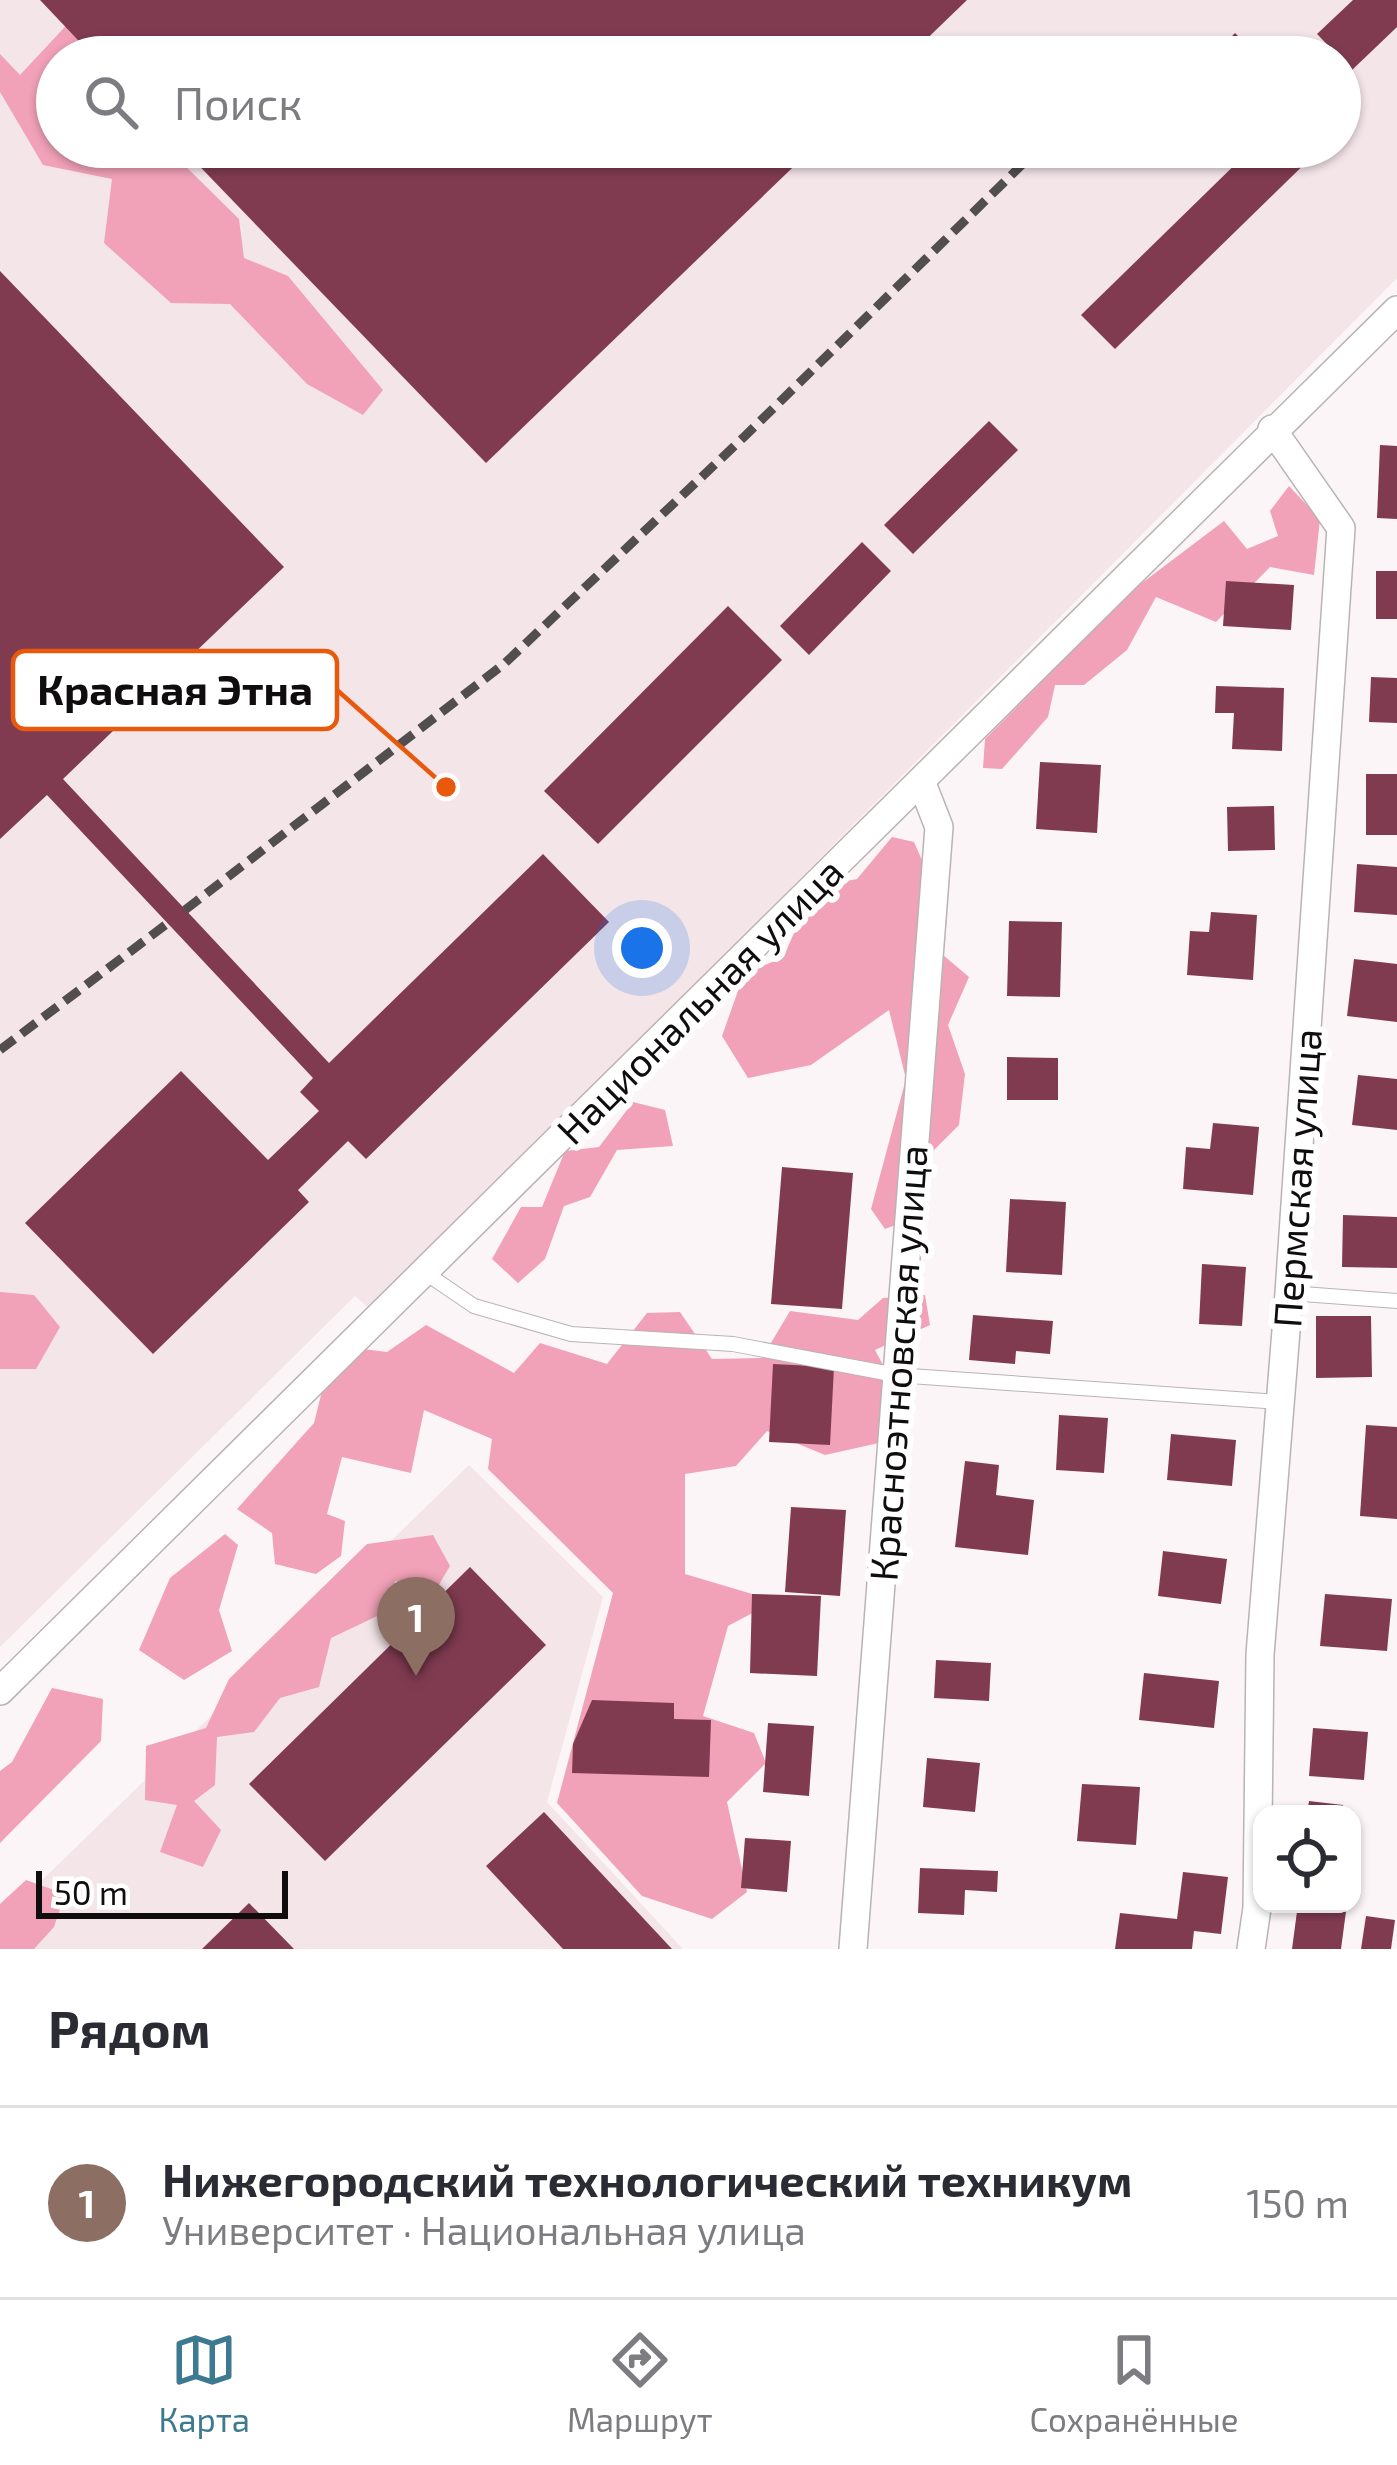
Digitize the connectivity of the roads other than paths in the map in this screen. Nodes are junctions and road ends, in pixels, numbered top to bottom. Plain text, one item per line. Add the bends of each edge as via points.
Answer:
1 (1397, 310) edge
2 (1272, 429) junction
3 (920, 781) junction
4 (424, 1272) junction
5 (1289, 1293) junction
6 (1397, 1301) edge
7 (896, 1375) junction
8 (1278, 1402) junction
9 (0, 1691) edge
10 (854, 1949) edge
11 (1251, 1949) edge

1 - 2 street, Национальная улица
2 - 3 street, Национальная улица
2 - 5 street, Пермская улица via 1341,528
3 - 4 street, Национальная улица
3 - 7 street, Красноэтновская улица via 939,826
4 - 7 lane via 474,1306 571,1334 733,1344
4 - 9 street, Национальная улица
5 - 6 lane
5 - 8 street, Пермская улица
7 - 8 lane
7 - 10 street, Красноэтновская улица
8 - 11 street, Пермская улица

